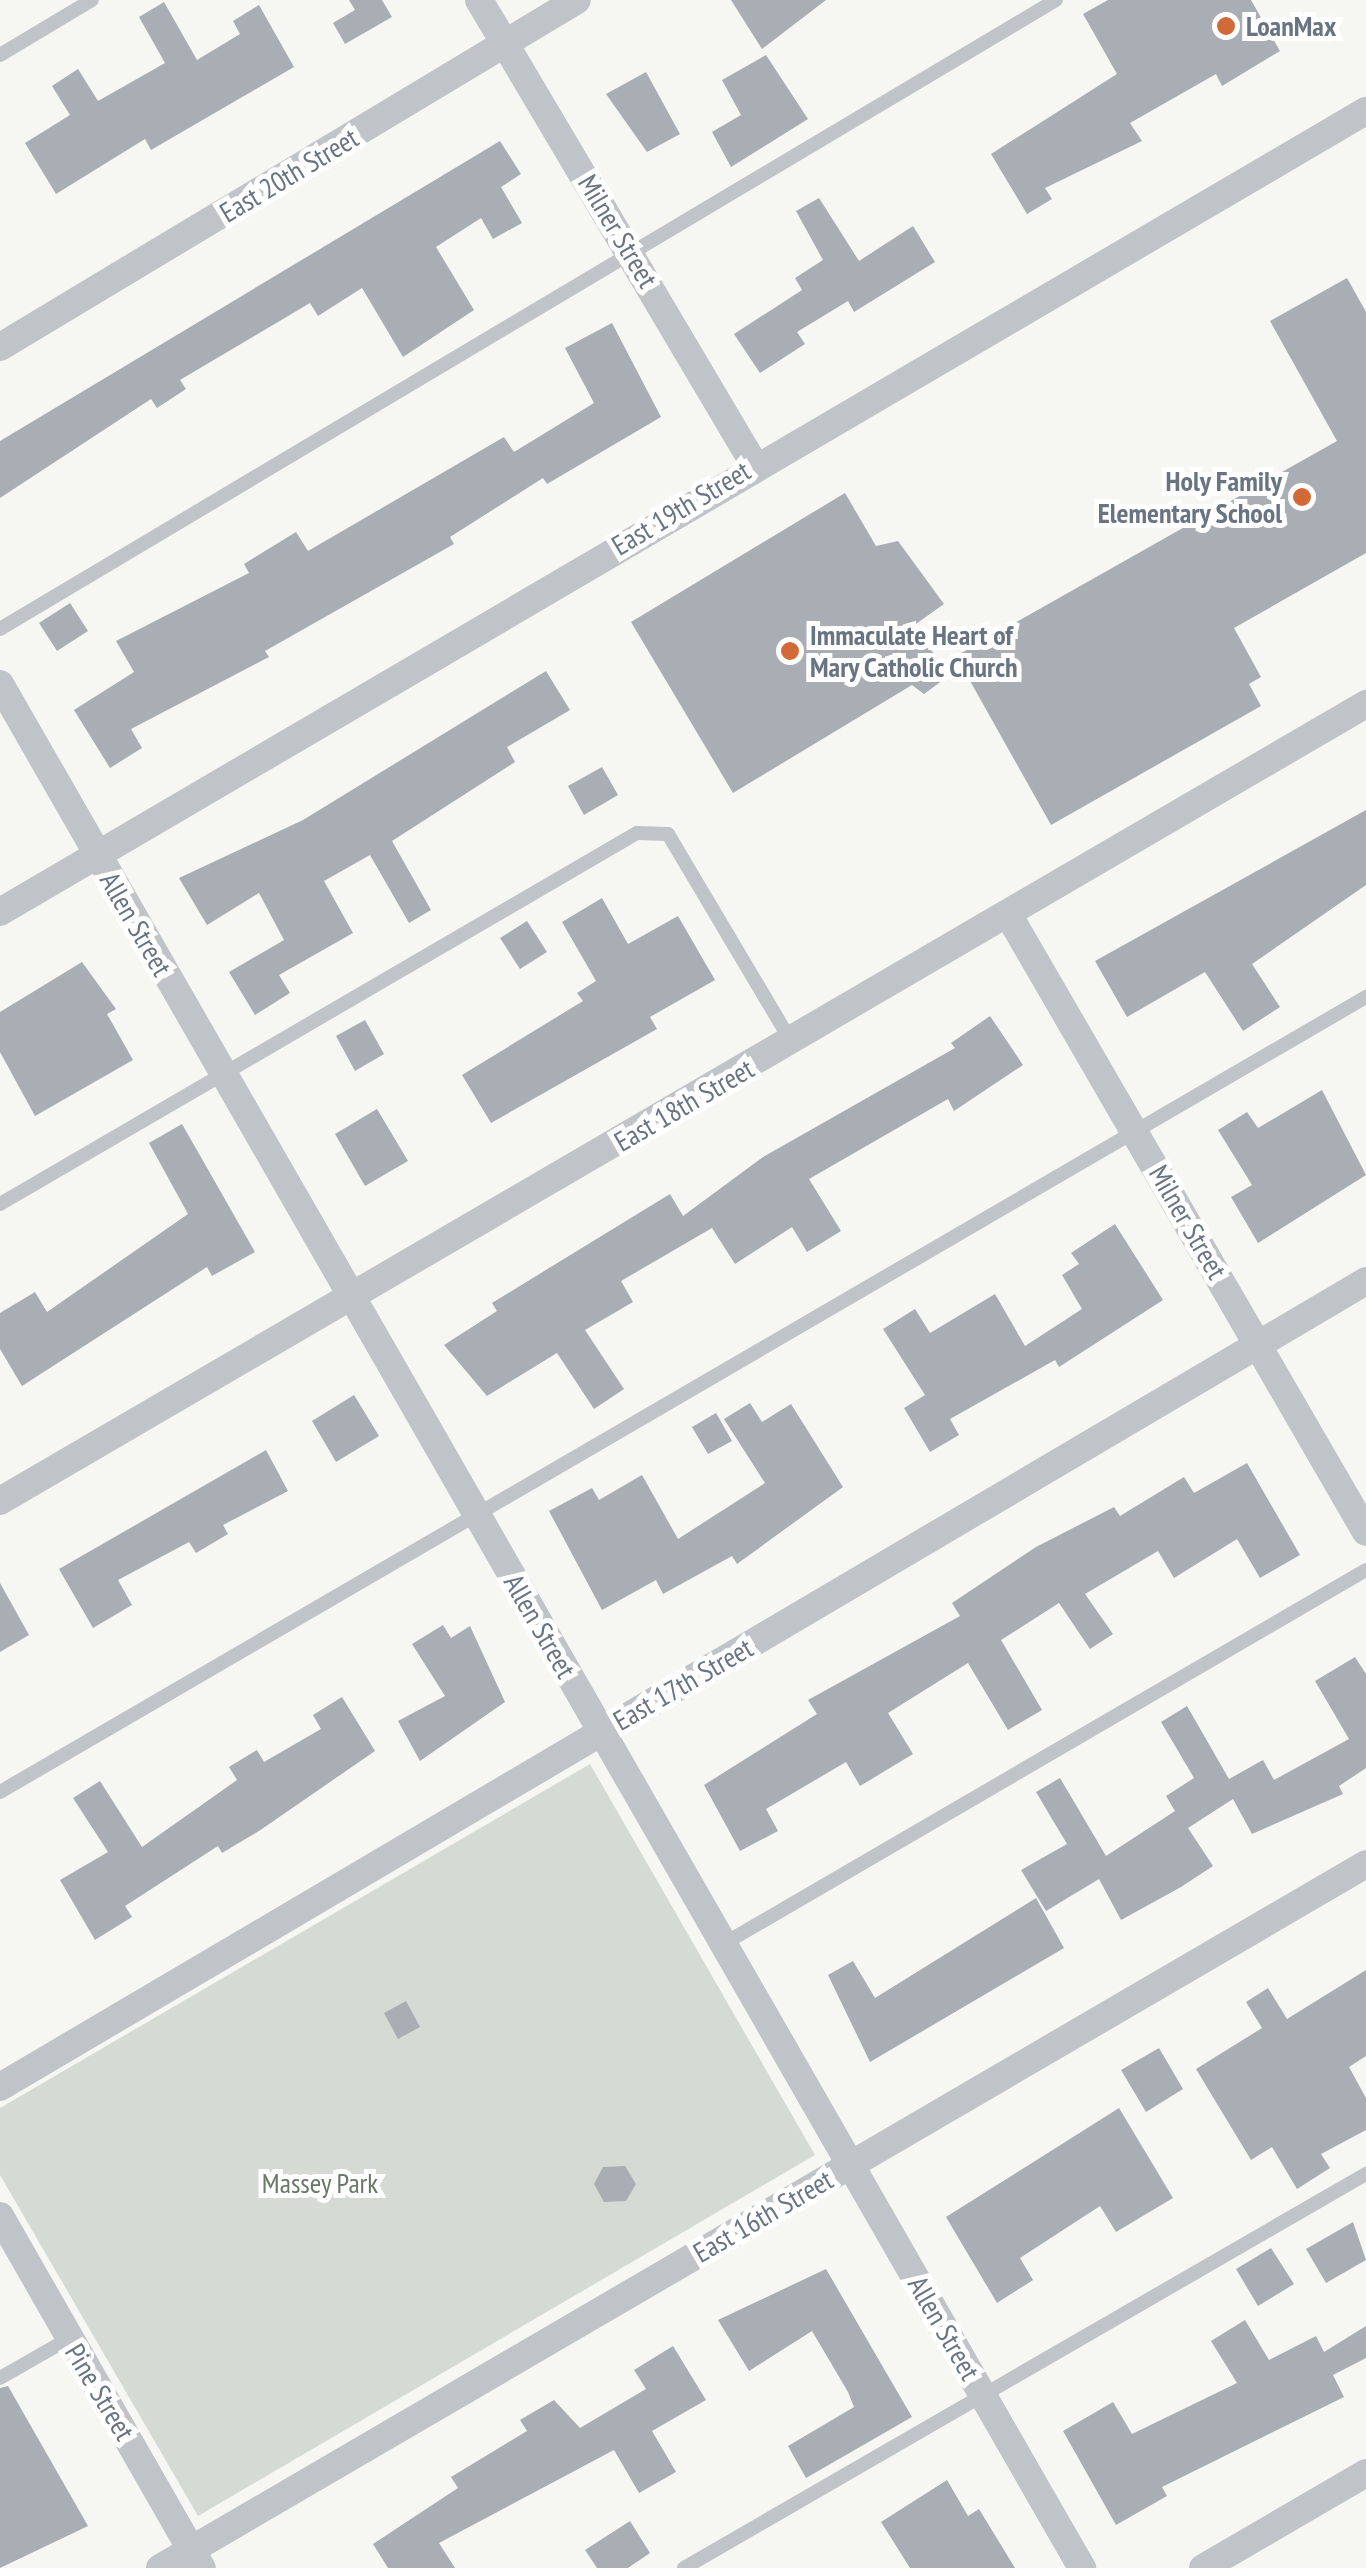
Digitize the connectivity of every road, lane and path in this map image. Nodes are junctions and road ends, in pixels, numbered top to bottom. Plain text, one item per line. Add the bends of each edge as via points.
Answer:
1 (92, 0) edge
2 (479, 0) edge
3 (577, 0) edge
4 (1056, 0) edge
5 (506, 45) junction
6 (0, 55) edge
7 (1366, 111) edge
8 (631, 254) junction
9 (0, 347) edge
10 (754, 464) junction
11 (0, 629) edge
12 (0, 684) edge
13 (1366, 704) edge
14 (96, 855) junction
15 (0, 912) edge
16 (1008, 914) junction
17 (1366, 997) edge
18 (792, 1044) junction
19 (221, 1073) junction
20 (1137, 1134) junction
21 (0, 1204) edge
22 (1366, 1282) edge
23 (347, 1297) junction
24 (1259, 1344) junction
25 (0, 1501) edge
26 (476, 1515) junction
27 (1366, 1532) edge
28 (1366, 1570) edge
29 (600, 1733) junction
30 (0, 1792) edge
31 (1366, 1864) edge
32 (719, 1947) junction
33 (0, 2087) edge
34 (850, 2166) junction
35 (1366, 2174) edge
36 (0, 2216) edge
37 (68, 2339) junction
38 (0, 2378) edge
39 (982, 2394) junction
40 (1366, 2473) edge
41 (197, 2558) edge
42 (160, 2568) edge
43 (684, 2568) edge
44 (1082, 2568) edge
45 (1203, 2568) edge

1 - 6 lane
2 - 5 street, Milner Street
3 - 5 street, East 20th Street
4 - 8 lane
5 - 8 street, Milner Street
5 - 9 street, East 20th Street
7 - 10 street, East 19th Street
8 - 10 street, Milner Street
8 - 11 lane
10 - 14 street, East 19th Street
12 - 14 street, Allen Street
13 - 16 street, East 18th Street
14 - 15 street, East 19th Street
14 - 19 street, Allen Street
16 - 18 street, East 18th Street
16 - 20 street, Milner Street
17 - 20 lane
18 - 19 lane via 668,834 638,833
18 - 23 street, East 18th Street
19 - 21 lane
19 - 23 street, Allen Street
20 - 24 street, Milner Street
20 - 26 lane
22 - 24 street, East 17th Street
23 - 25 street, East 18th Street
23 - 26 street, Allen Street
24 - 27 street, Milner Street
24 - 29 street, East 17th Street
26 - 29 street, Allen Street
26 - 30 lane
28 - 32 lane
29 - 32 street, Allen Street
29 - 33 street, East 17th Street
31 - 34 street, East 16th Street
32 - 34 street, Allen Street
34 - 39 street, Allen Street
34 - 41 street, East 16th Street
35 - 39 lane
36 - 37 street, Pine Street
37 - 38 lane
37 - 41 street, Pine Street
39 - 43 lane
39 - 44 street, Allen Street
40 - 45 street
41 - 42 street, East 16th Street

